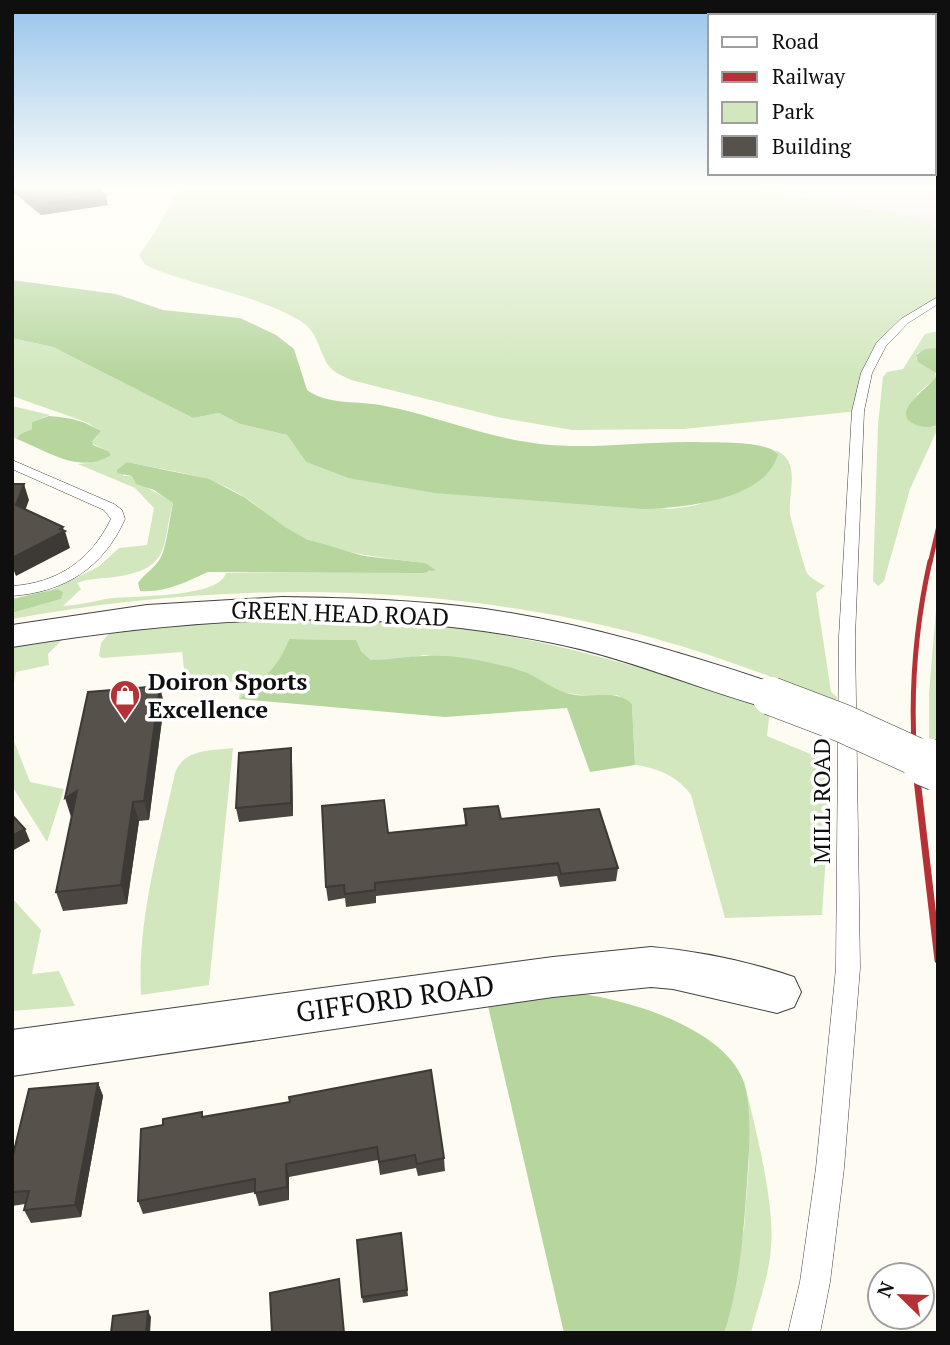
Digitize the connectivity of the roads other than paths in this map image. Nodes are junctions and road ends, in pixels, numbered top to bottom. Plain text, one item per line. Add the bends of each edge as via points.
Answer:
1 (938, 300) edge
2 (12, 464) edge
3 (12, 591) edge
4 (12, 636) edge
5 (938, 767) edge
6 (777, 992) dead end
7 (12, 1054) edge
8 (804, 1333) edge

1 - 8 lane, MILL ROAD via 898,327 877,349 863,376 858,411 847,637 848,968 830,1168
2 - 3 lane via 109,507 118,519 92,562 54,582
4 - 5 street, GREEN HEAD ROAD, bridge via 219,609 314,607 474,618 584,639 684,666 842,723
6 - 7 street, GIFFORD ROAD via 651,967 539,978

